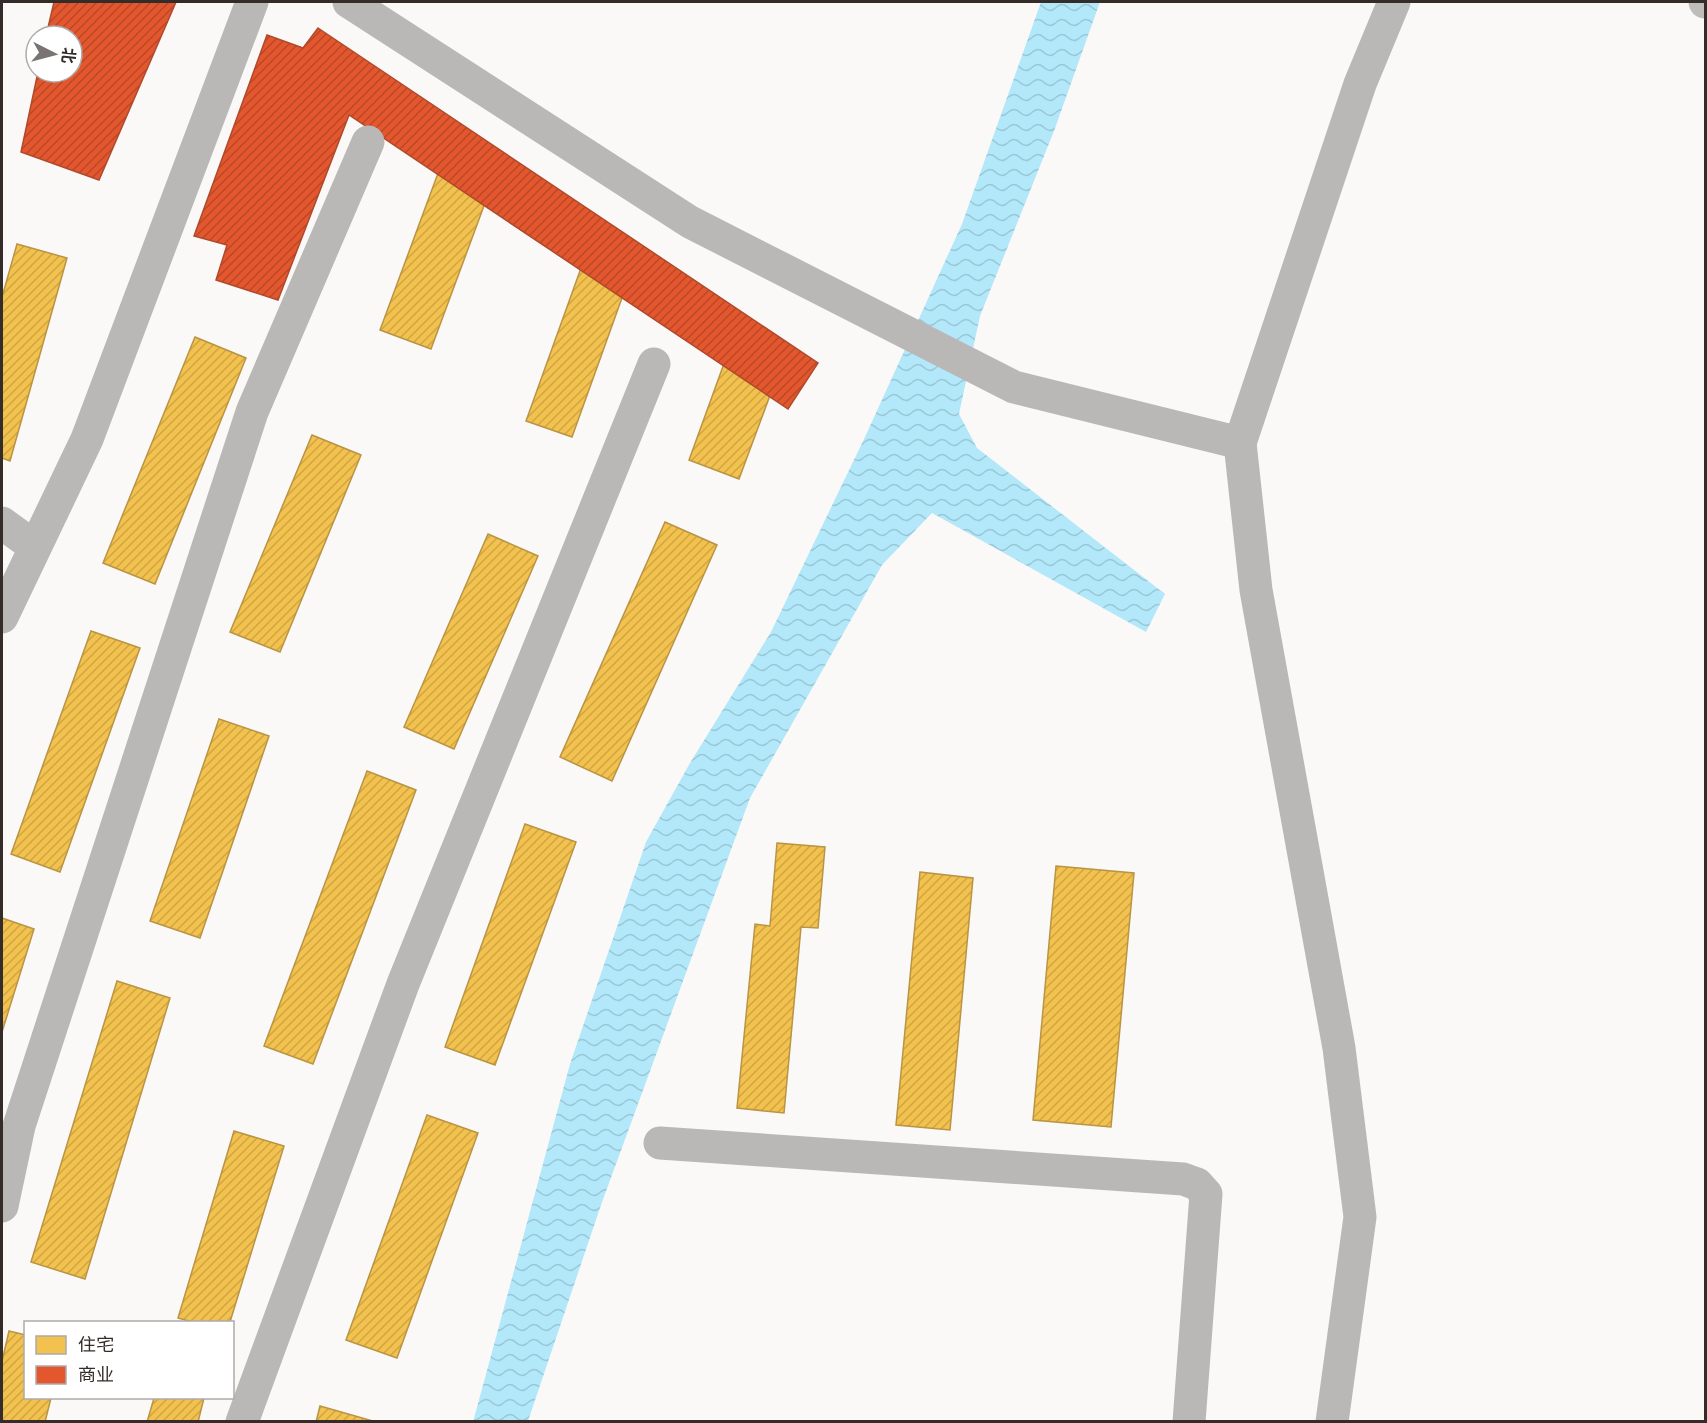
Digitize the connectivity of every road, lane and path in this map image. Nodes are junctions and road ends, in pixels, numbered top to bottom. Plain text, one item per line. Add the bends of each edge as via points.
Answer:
1 (252, 2) edge
2 (349, 2) edge
3 (1394, 2) edge
4 (368, 142) dead end
5 (654, 364) dead end
6 (1240, 443) junction
7 (2, 524) edge
8 (35, 547) junction
9 (2, 617) edge
10 (660, 1143) dead end
11 (2, 1206) edge
12 (242, 1422) edge
13 (1189, 1422) edge
14 (1332, 1422) edge

1 - 8 street via 87,439
2 - 6 street via 690,222 1014,387
3 - 6 street via 1360,84
4 - 11 street via 252,412 19,1126
5 - 12 street via 403,984
6 - 14 street via 1256,590 1340,1048 1360,1217
7 - 8 street
8 - 9 street
10 - 13 street via 1183,1179 1197,1184 1206,1194

